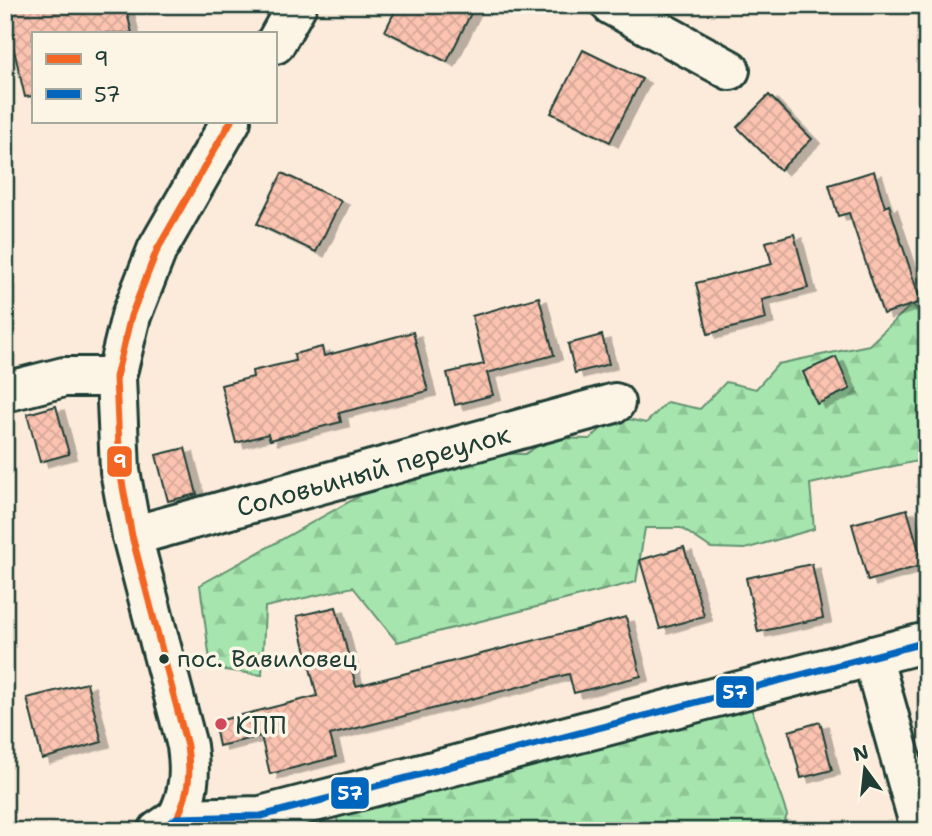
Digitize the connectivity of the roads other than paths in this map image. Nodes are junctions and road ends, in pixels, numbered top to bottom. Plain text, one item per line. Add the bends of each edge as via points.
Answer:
1 (297, 5) edge
2 (611, 5) edge
3 (276, 42) edge
4 (730, 70) dead end
5 (230, 122) edge
6 (116, 377) junction
7 (5, 392) edge
8 (615, 403) dead end
9 (132, 536) junction
10 (927, 642) edge
11 (872, 656) junction
12 (167, 825) edge
13 (921, 831) edge

1 - 3 street
2 - 4 street
5 - 6 street via 157,250 131,316
6 - 7 street via 64,377
6 - 9 street via 120,471
8 - 9 street, Соловьиный переулок
9 - 12 street via 188,755 185,802
10 - 11 street
11 - 12 street via 261,816
11 - 13 street

